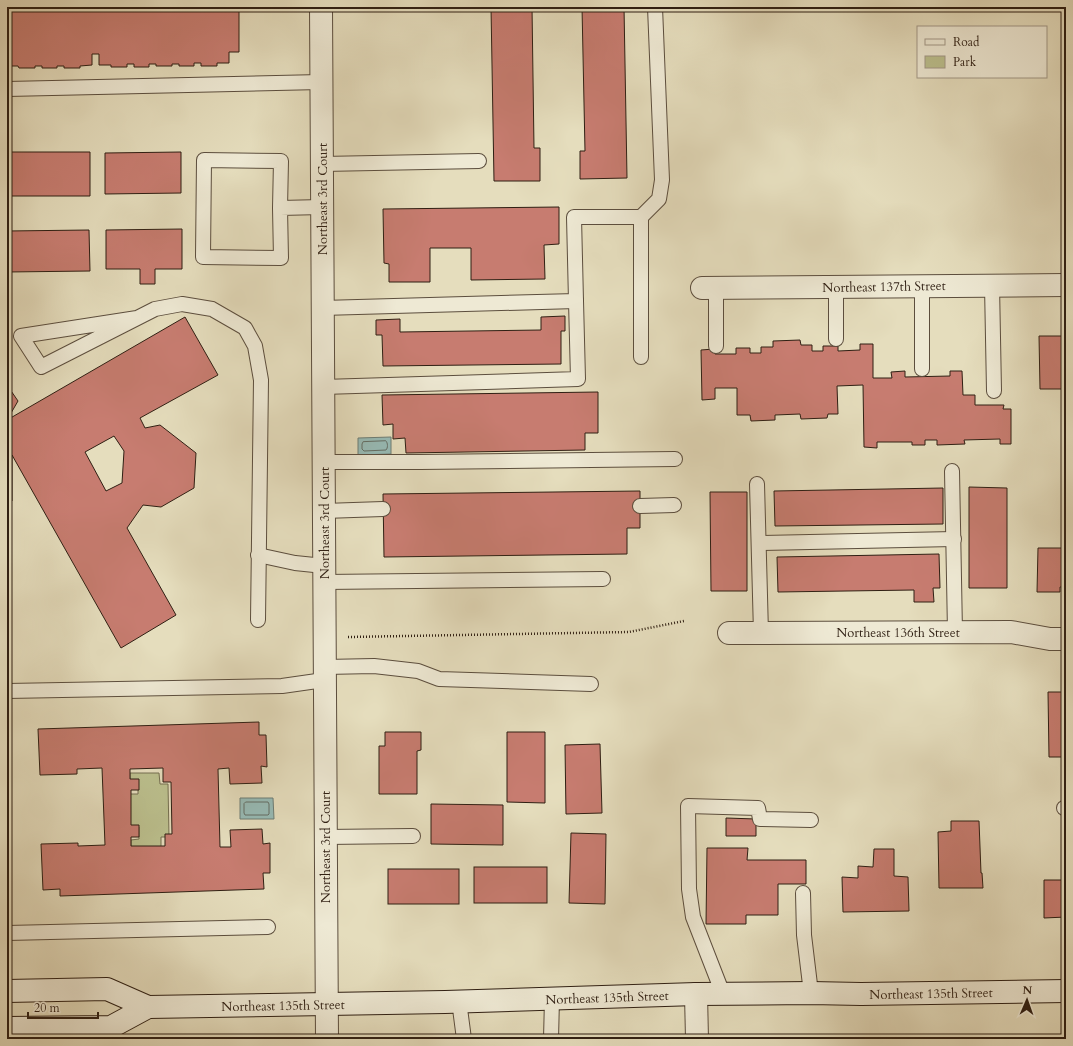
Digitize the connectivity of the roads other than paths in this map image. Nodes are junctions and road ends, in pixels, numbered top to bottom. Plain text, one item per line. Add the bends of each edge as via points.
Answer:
1 (321, 7) edge
2 (656, 7) edge
3 (321, 82) junction
4 (7, 89) edge
5 (479, 161) dead end
6 (322, 164) junction
7 (322, 207) junction
8 (280, 208) junction
9 (641, 217) junction
10 (992, 285) junction
11 (1066, 285) edge
12 (922, 286) junction
13 (836, 287) junction
14 (709, 288) joint
15 (576, 301) junction
16 (322, 308) junction
17 (137, 318) junction
18 (836, 339) dead end
19 (716, 346) dead end
20 (640, 357) dead end
21 (922, 369) dead end
22 (323, 387) junction
23 (994, 391) dead end
24 (675, 459) dead end
25 (323, 462) junction
26 (952, 471) dead end
27 (757, 484) dead end
28 (674, 505) dead end
29 (640, 506) dead end
30 (383, 509) dead end
31 (324, 511) junction
32 (954, 538) junction
33 (758, 543) junction
34 (258, 555) junction
35 (324, 574) junction
36 (603, 579) dead end
37 (258, 620) dead end
38 (955, 632) junction
39 (729, 633) dead end
40 (761, 633) junction
41 (1066, 639) edge
42 (325, 674) junction
43 (591, 684) dead end
44 (7, 691) edge
45 (811, 820) dead end
46 (413, 836) dead end
47 (325, 837) junction
48 (804, 893) dead end
49 (268, 928) dead end
50 (7, 933) edge
51 (1066, 990) edge
52 (7, 991) edge
53 (812, 993) junction
54 (696, 994) junction
55 (723, 994) junction
56 (552, 999) junction
57 (459, 1001) junction
58 (326, 1004) junction
59 (148, 1007) junction
60 (7, 1028) edge
61 (30, 1034) edge
62 (327, 1039) edge
63 (464, 1039) edge
64 (551, 1039) edge
65 (697, 1039) edge

1 - 3 street, Northeast 3rd Court
2 - 9 lane via 662,180 659,199
3 - 4 lane
3 - 6 street, Northeast 3rd Court
5 - 6 lane
6 - 7 street, Northeast 3rd Court
7 - 8 lane
7 - 16 street, Northeast 3rd Court
8 - 8 lane via 281,161 204,160 203,257 281,258
9 - 15 lane via 574,217
9 - 20 lane
10 - 11 street, Northeast 137th Street
10 - 12 street, Northeast 137th Street
10 - 23 lane
12 - 13 street, Northeast 137th Street
12 - 21 lane
13 - 14 street, Northeast 137th Street
13 - 18 lane
14 - 19 lane
15 - 16 lane
15 - 22 lane via 578,379
16 - 22 street, Northeast 3rd Court
17 - 17 lane via 41,368 21,336 29,334
17 - 34 lane via 155,309 182,304 212,309 245,328 255,346 261,380
22 - 25 street, Northeast 3rd Court
24 - 25 lane
25 - 31 street, Northeast 3rd Court
26 - 32 lane
27 - 33 lane
28 - 29 lane
30 - 31 lane
31 - 35 street, Northeast 3rd Court
32 - 33 lane
32 - 38 lane
33 - 40 lane
34 - 35 lane via 295,563
34 - 37 lane
35 - 36 lane
35 - 42 street, Northeast 3rd Court
38 - 40 street, Northeast 136th Street
38 - 41 street, Northeast 136th Street via 1011,632 1050,639
39 - 40 street, Northeast 136th Street
42 - 43 lane via 374,666 418,670 439,679
42 - 44 lane via 282,686
42 - 47 street, Northeast 3rd Court
45 - 55 lane via 760,819 758,808 688,806 689,889 694,917
46 - 47 lane
47 - 58 street, Northeast 3rd Court
48 - 53 lane via 804,935
49 - 50 lane
51 - 53 street, Northeast 135th Street
52 - 59 street, Northeast 135th Street via 107,989
53 - 55 street, Northeast 135th Street
54 - 55 street, Northeast 135th Street
54 - 56 street, Northeast 135th Street
54 - 65 street
56 - 57 street, Northeast 135th Street
56 - 64 lane
57 - 58 street, Northeast 135th Street
57 - 63 lane
58 - 59 street, Northeast 135th Street
58 - 62 street, Northeast 3rd Court
59 - 61 street, Northeast 135th Street via 111,1027
60 - 61 street, Northeast 135th Street

